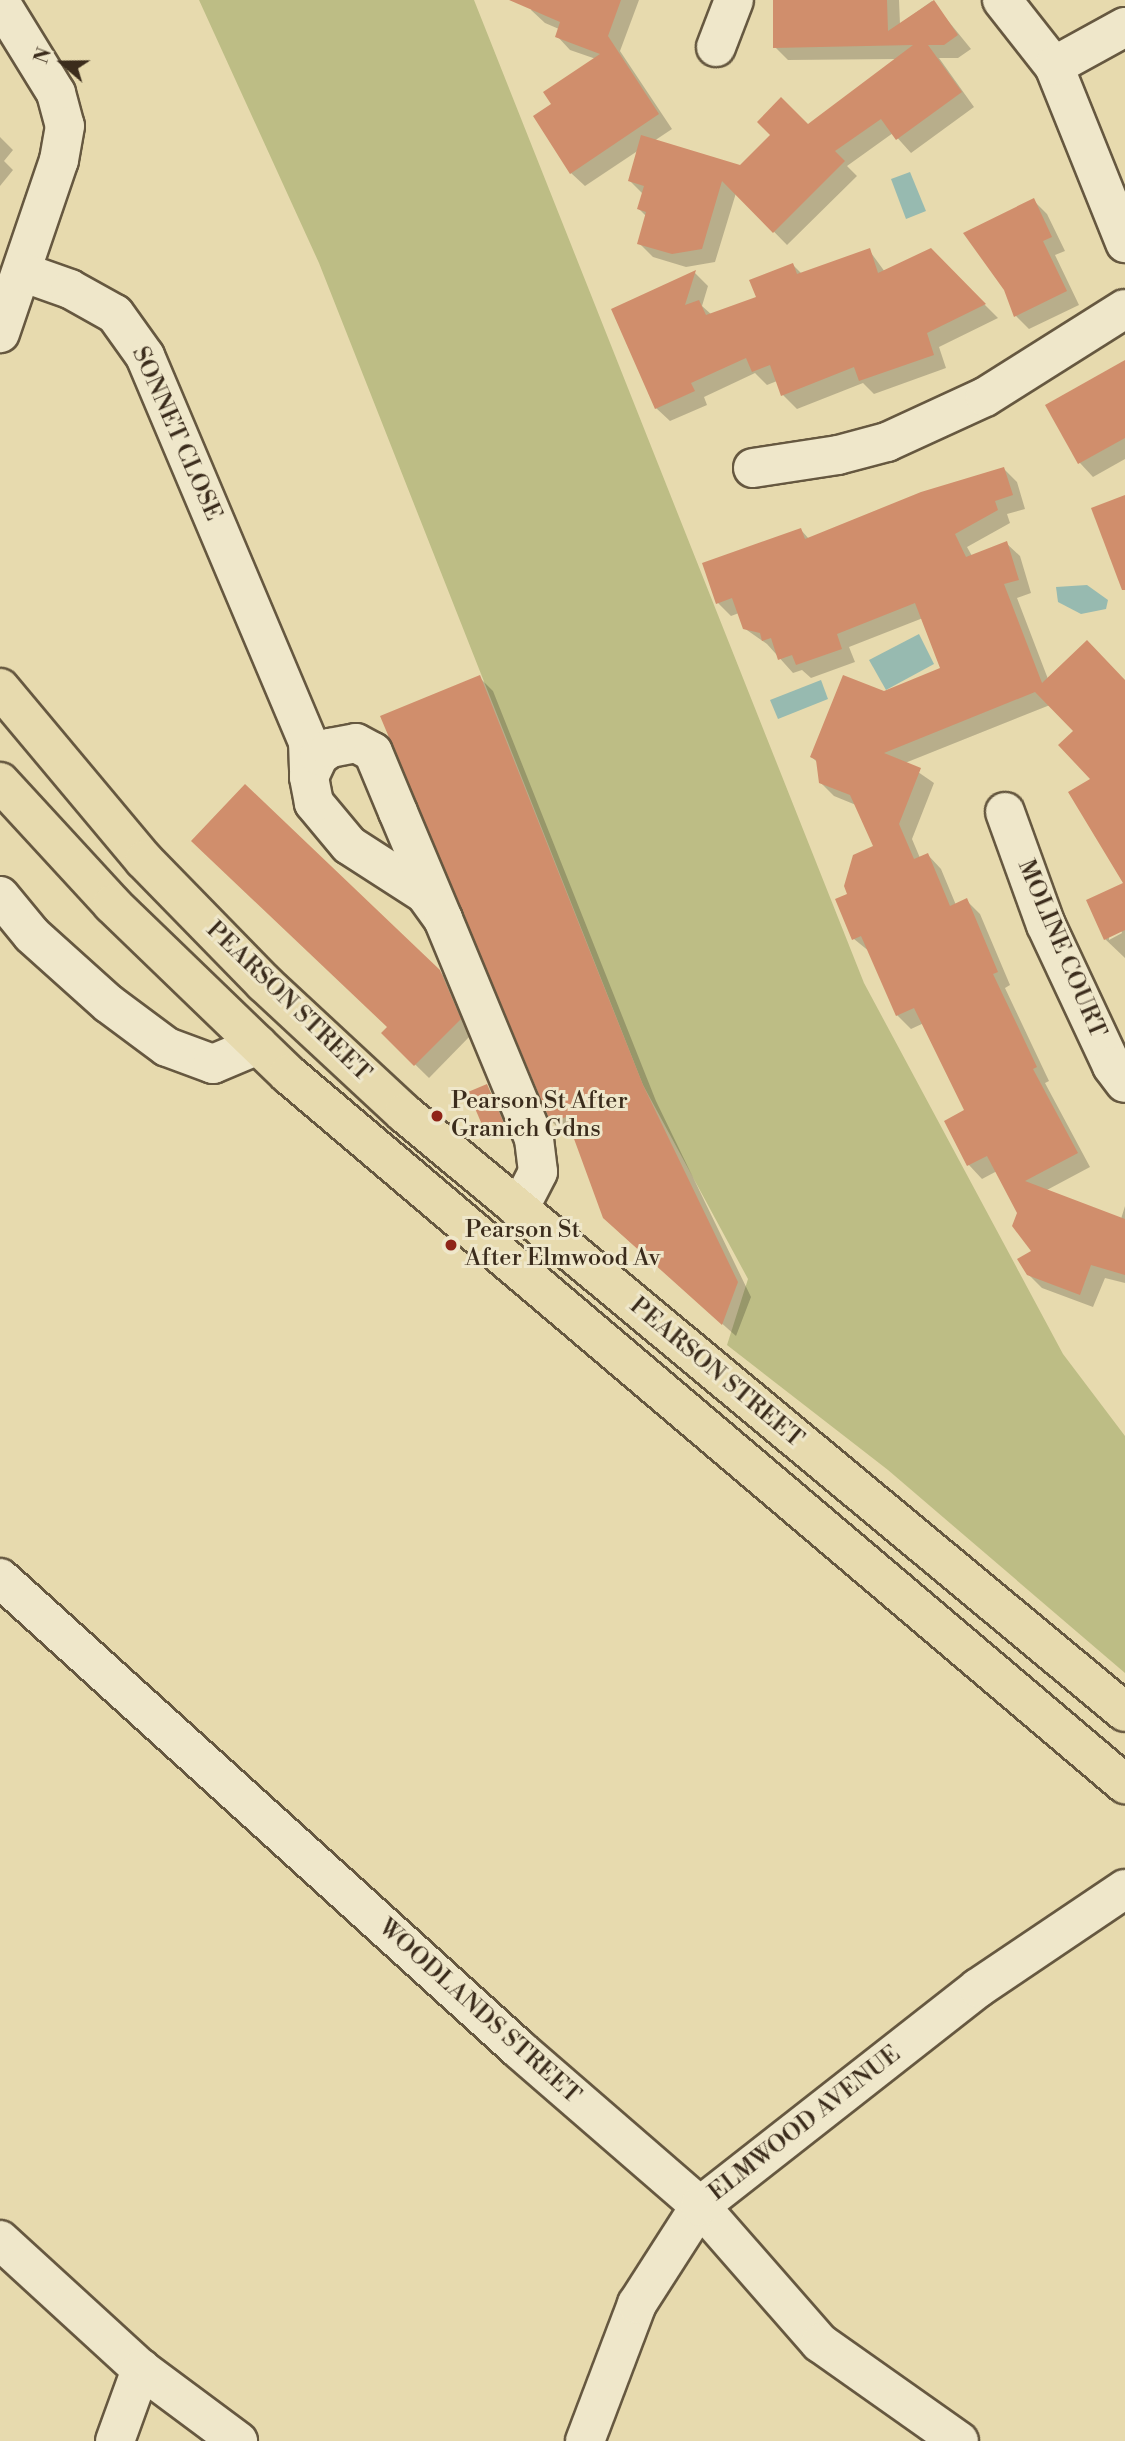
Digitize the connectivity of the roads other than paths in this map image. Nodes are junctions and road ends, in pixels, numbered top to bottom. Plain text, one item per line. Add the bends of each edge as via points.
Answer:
1 (734, 0) edge
2 (1002, 0) edge
3 (0, 2) edge
4 (1125, 27) edge
5 (716, 47) dead end
6 (1054, 66) junction
7 (1125, 243) edge
8 (22, 272) junction
9 (1125, 310) edge
10 (0, 333) edge
11 (753, 468) dead end
12 (0, 688) edge
13 (321, 753) junction
14 (0, 782) edge
15 (1004, 811) dead end
16 (398, 812) junction
17 (361, 855) junction
18 (0, 896) edge
19 (443, 919) junction
20 (258, 1045) junction
21 (1125, 1083) edge
22 (519, 1209) junction
23 (0, 1578) edge
24 (1125, 1712) edge
25 (1125, 1784) edge
26 (1125, 1889) edge
27 (700, 2206) junction
28 (0, 2241) edge
29 (141, 2369) junction
30 (115, 2441) edge
31 (238, 2441) edge
32 (585, 2441) edge
33 (959, 2441) edge

1 - 5 street
2 - 6 street
3 - 8 street via 56,93 65,126 59,160
4 - 6 street
6 - 7 street
8 - 10 street
8 - 13 street, SONNET CLOSE via 99,304 130,331 145,356 270,653
9 - 11 street via 985,397 887,442 838,456
12 - 22 main road, PEARSON STREET via 144,860 264,983 404,1113
13 - 16 street via 373,752
13 - 17 street via 314,803
14 - 20 main road, PEARSON STREET via 112,904
15 - 21 street, MOLINE COURT via 1046,925 1112,1066
16 - 17 street via 399,839 390,854 374,859
16 - 19 street
17 - 19 street via 425,894
18 - 20 street via 32,935 109,1004 167,1047 213,1064
19 - 22 street via 534,1139 538,1172
20 - 25 main road, PEARSON STREET
22 - 24 main road, PEARSON STREET
23 - 27 street, WOODLANDS STREET via 520,2050
26 - 27 street, ELMWOOD AVENUE via 978,1988
27 - 32 street, ELMWOOD AVENUE via 637,2304
27 - 33 street, WOODLANDS STREET via 820,2343
28 - 29 street
29 - 30 street
29 - 31 street

